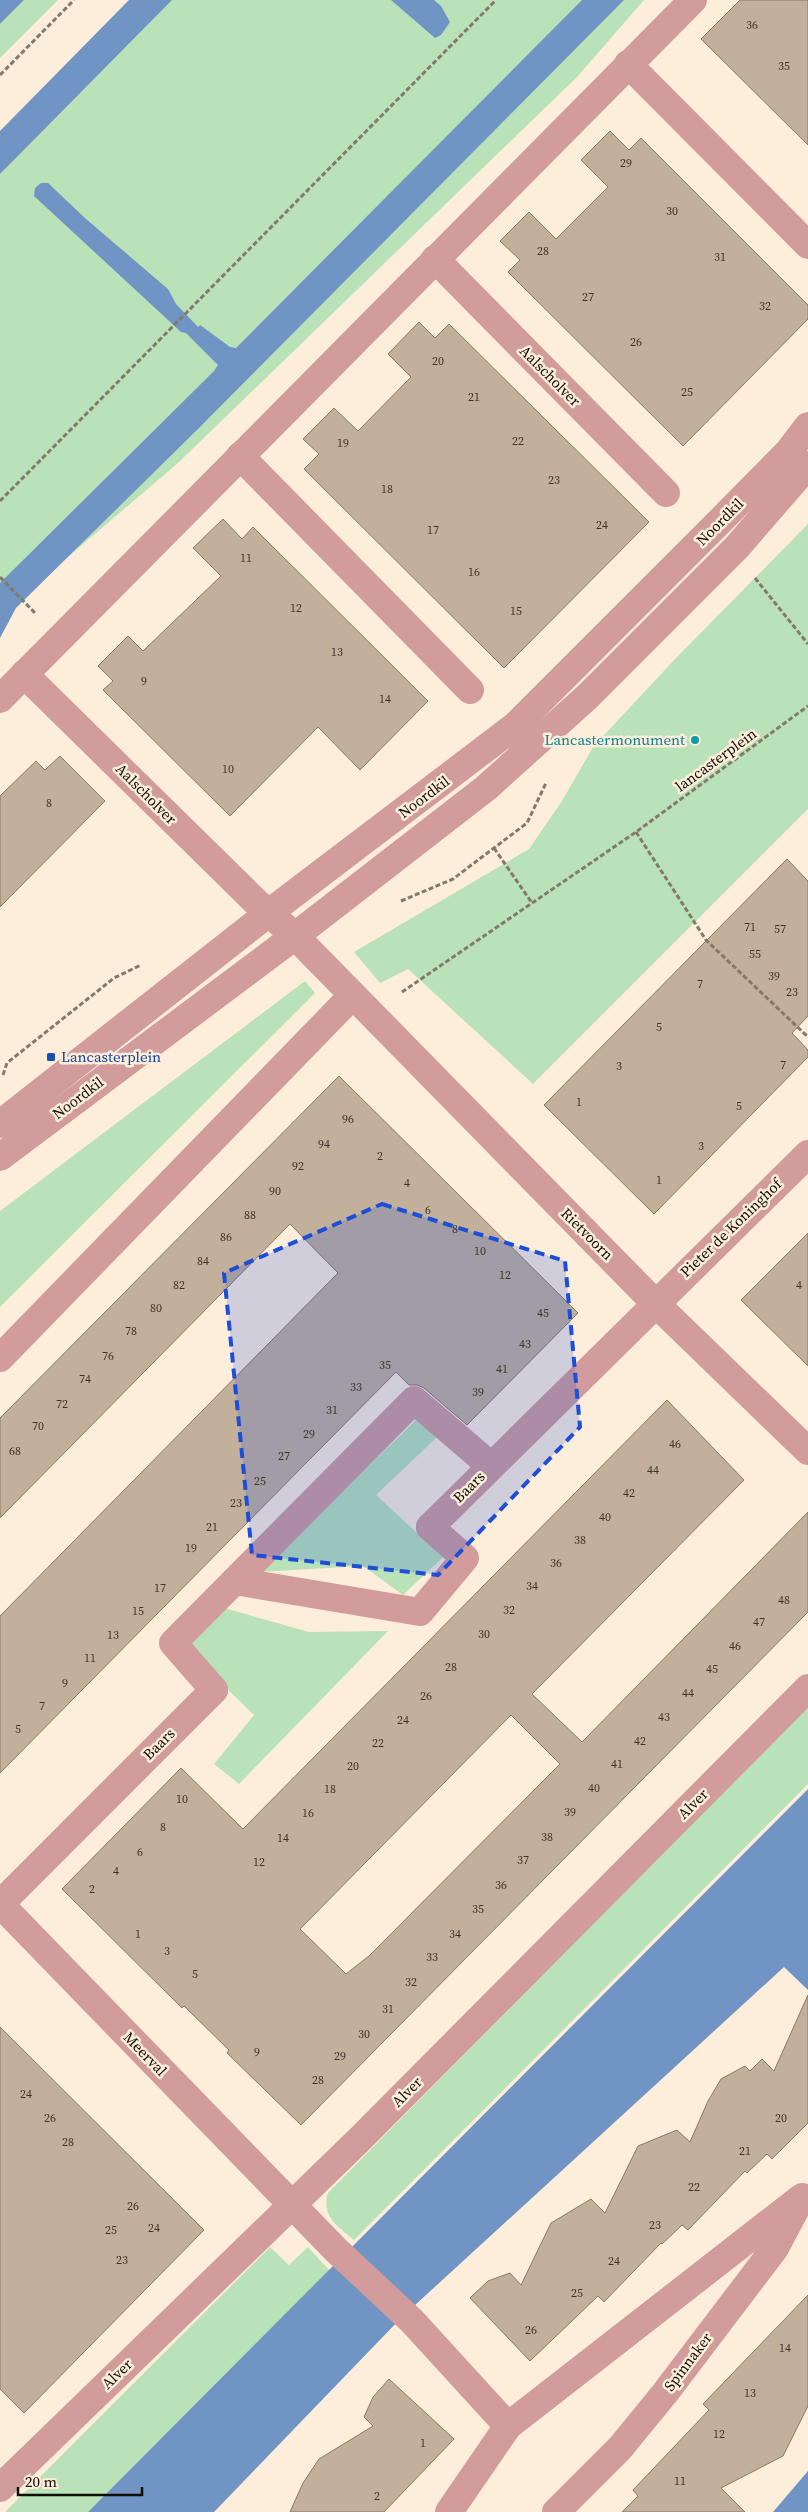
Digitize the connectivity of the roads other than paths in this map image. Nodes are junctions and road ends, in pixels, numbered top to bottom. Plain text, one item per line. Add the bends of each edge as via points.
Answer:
1 (693, 0) edge
2 (628, 64) junction
3 (808, 245) edge
4 (435, 259) junction
5 (808, 426) edge
6 (240, 456) junction
7 (808, 465) edge
8 (666, 493) dead end
9 (24, 674) junction
10 (470, 690) dead end
11 (0, 699) edge
12 (270, 912) junction
13 (295, 936) junction
14 (361, 1005) junction
15 (0, 1124) edge
16 (808, 1154) edge
17 (0, 1157) edge
18 (655, 1302) junction
19 (0, 1358) edge
20 (808, 1451) edge
21 (491, 1466) junction
22 (235, 1581) junction
23 (808, 1688) edge
24 (0, 1904) edge
25 (805, 2194) edge
26 (291, 2204) junction
27 (508, 2426) junction
28 (1, 2486) edge
29 (449, 2512) edge
30 (556, 2512) edge

1 - 2 street
2 - 3 street
2 - 4 street
4 - 6 street
4 - 8 street, Aalscholver
5 - 12 street, Noordkil via 789,451 515,726
6 - 9 street
6 - 10 street
7 - 13 street, Noordkil via 737,547 587,697 486,788
9 - 11 street
9 - 12 street, Aalscholver via 256,902
12 - 13 street, Aalscholver
12 - 15 street, Noordkil
13 - 14 street, Rietvoorn
13 - 17 street, Noordkil
14 - 18 street, Rietvoorn
14 - 19 street
16 - 18 street, Pieter de Koninghof
18 - 20 street, Rietvoorn
18 - 21 street, Baars
21 - 22 street, Baars via 414,1400
21 - 22 street, Baars via 430,1527 465,1558 420,1612
22 - 24 street, Baars via 174,1643 214,1690
23 - 26 street, Alver via 361,2138
24 - 26 street, Meerval
25 - 27 street, Spinnaker
25 - 30 street, Spinnaker via 775,2248 671,2385 620,2448
26 - 27 street via 412,2321
26 - 28 street, Alver
27 - 29 street, Spinnaker

